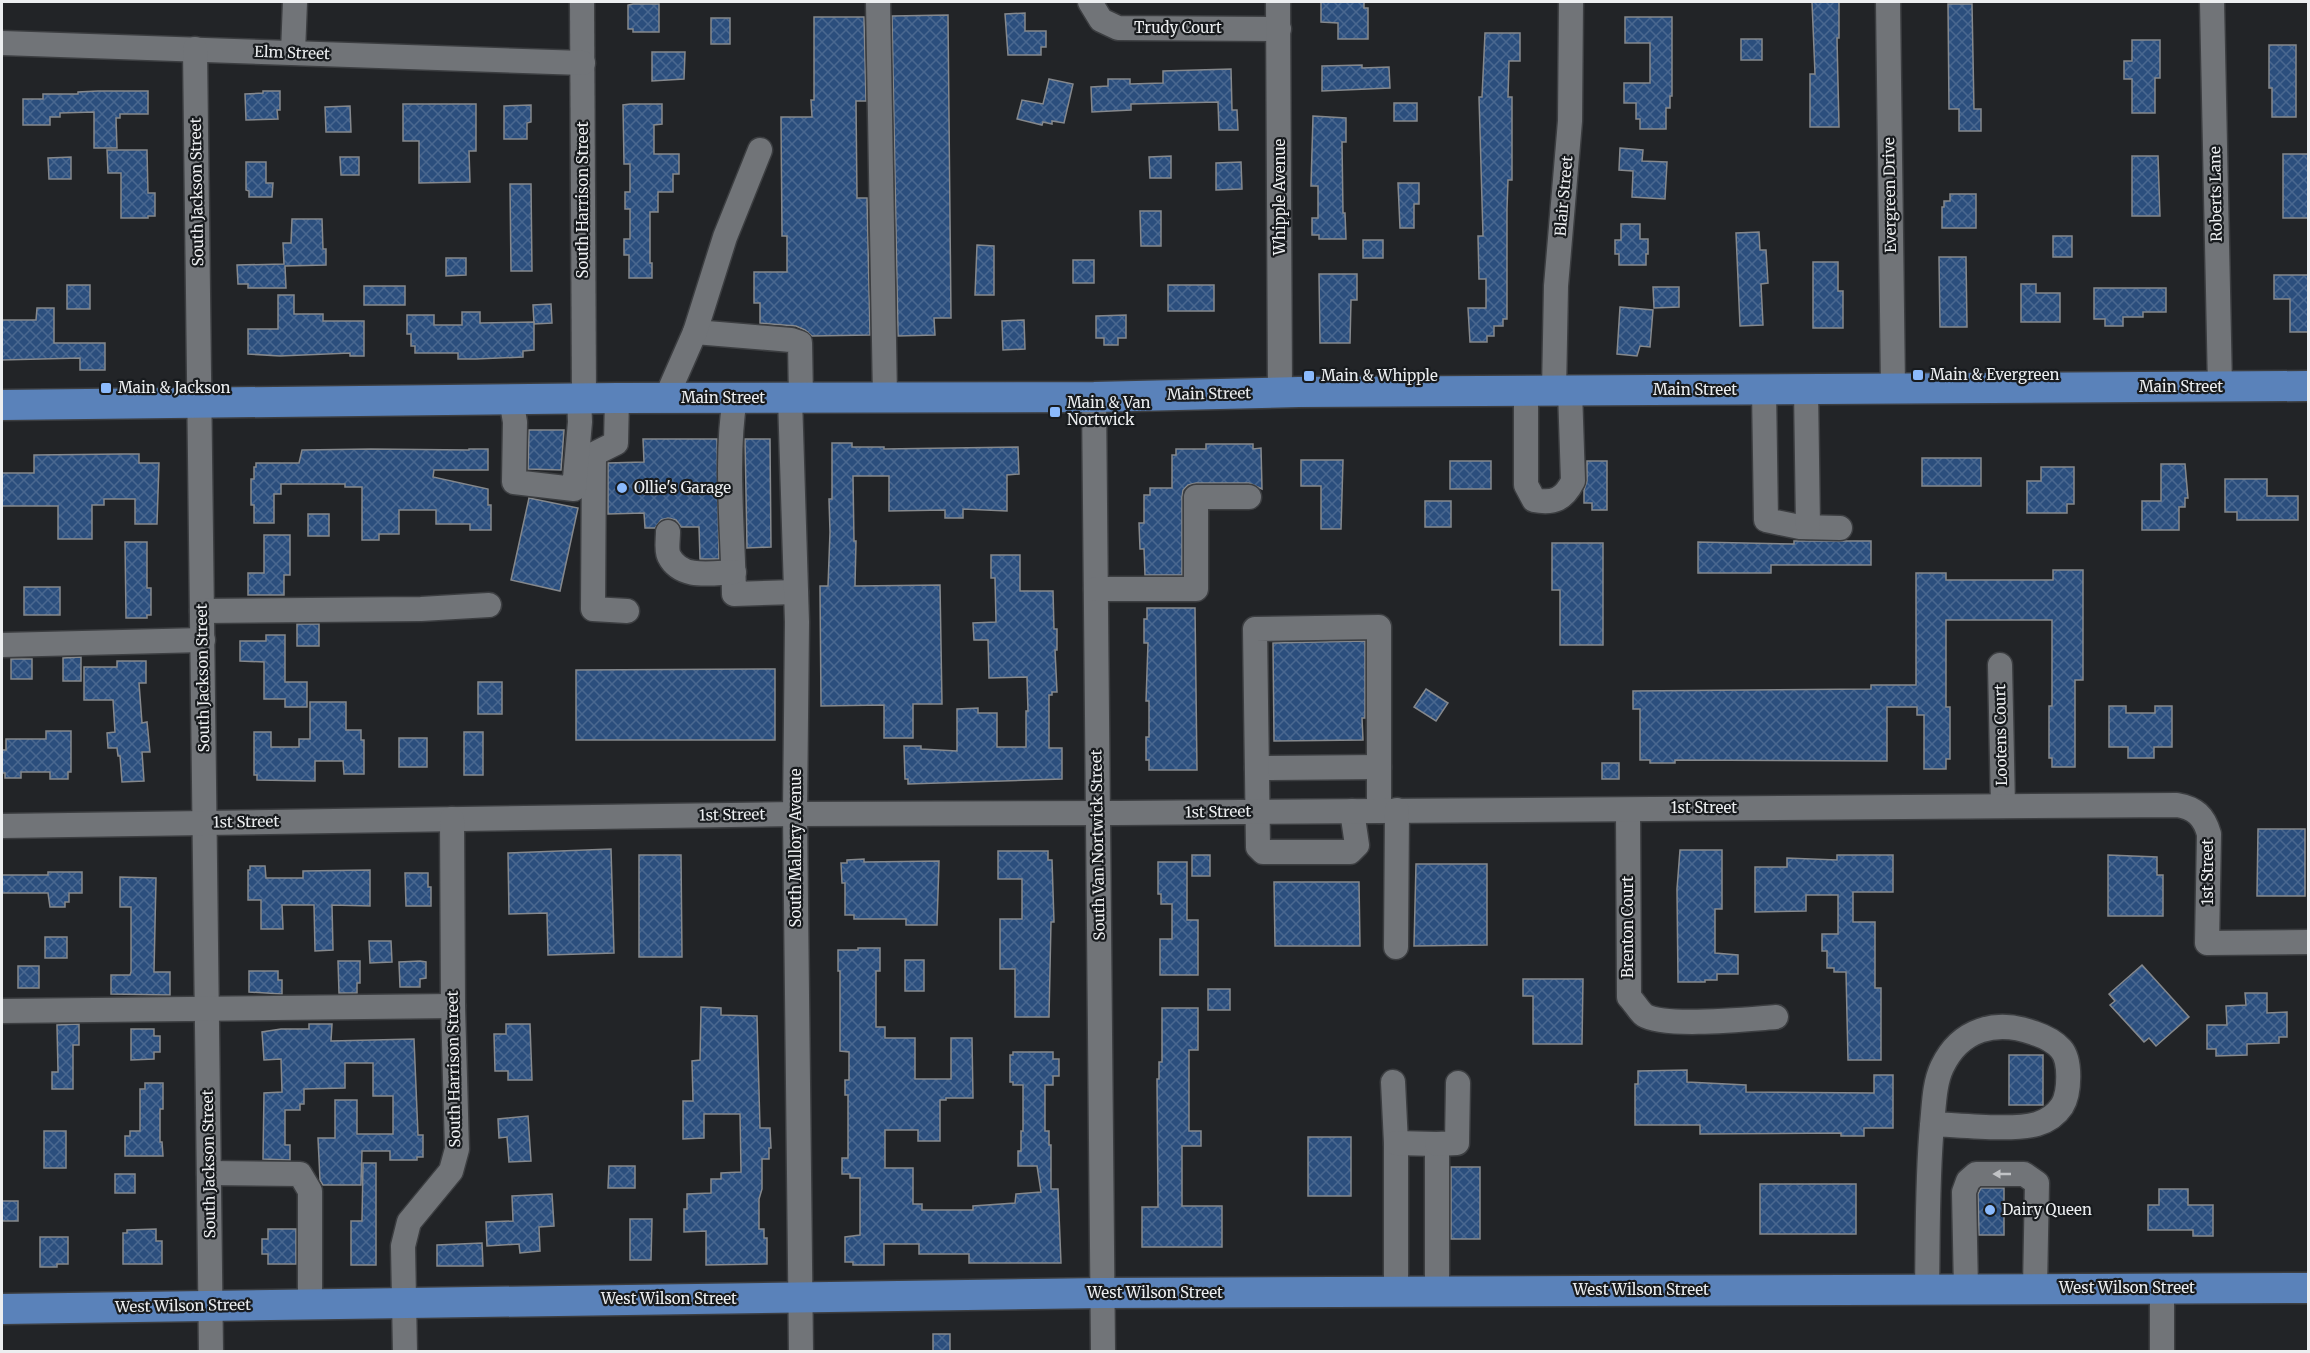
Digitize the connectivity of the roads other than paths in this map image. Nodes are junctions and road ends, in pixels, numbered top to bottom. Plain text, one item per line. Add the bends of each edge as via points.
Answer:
1 (295, 2) edge
2 (582, 2) edge
3 (878, 2) edge
4 (1090, 2) edge
5 (1278, 2) edge
6 (1571, 2) edge
7 (1888, 2) edge
8 (2212, 2) edge
9 (1279, 29) junction
10 (2, 43) edge
11 (195, 49) junction
12 (293, 52) junction
13 (583, 63) junction
14 (760, 150) dead end
15 (695, 332) junction
16 (2308, 386) edge
17 (2220, 387) junction
18 (1893, 388) junction
19 (1764, 389) junction
20 (1806, 389) junction
21 (1550, 391) junction
22 (1280, 392) junction
23 (885, 397) junction
24 (1094, 397) junction
25 (582, 398) junction
26 (617, 398) junction
27 (666, 398) junction
28 (735, 398) junction
29 (796, 398) junction
30 (511, 399) junction
31 (200, 403) junction
32 (2, 405) edge
33 (1250, 497) dead end
34 (1808, 527) junction
35 (1840, 528) dead end
36 (668, 532) dead end
37 (734, 572) junction
38 (1096, 589) junction
39 (796, 592) junction
40 (489, 605) dead end
41 (202, 611) junction
42 (627, 611) dead end
43 (203, 640) junction
44 (2, 645) edge
45 (2000, 665) dead end
46 (1378, 767) junction
47 (1257, 768) junction
48 (2003, 806) junction
49 (1628, 810) junction
50 (1352, 811) junction
51 (1388, 811) junction
52 (1257, 812) junction
53 (1098, 813) junction
54 (795, 814) junction
55 (452, 819) junction
56 (205, 823) junction
57 (2, 826) edge
58 (2308, 942) edge
59 (1396, 947) dead end
60 (453, 1006) junction
61 (207, 1009) junction
62 (2, 1011) edge
63 (1776, 1017) dead end
64 (1393, 1082) dead end
65 (1458, 1083) dead end
66 (1932, 1124) junction
67 (1396, 1143) junction
68 (1437, 1144) junction
69 (209, 1173) junction
70 (2035, 1288) junction
71 (2162, 1288) junction
72 (2308, 1288) edge
73 (1927, 1289) junction
74 (1966, 1289) junction
75 (1396, 1292) junction
76 (1437, 1292) junction
77 (1102, 1293) junction
78 (801, 1298) junction
79 (404, 1302) junction
80 (310, 1304) junction
81 (210, 1306) junction
82 (2, 1309) edge
83 (211, 1352) edge
84 (405, 1352) edge
85 (801, 1352) edge
86 (1103, 1352) edge
87 (2162, 1352) edge

1 - 12 street
2 - 13 street, South Harrison Street
3 - 23 street
4 - 9 street, Trudy Court via 1101,20 1118,28
5 - 9 street, Whipple Avenue
6 - 21 street, Blair Street via 1570,121
7 - 18 street, Evergreen Drive
8 - 17 street, Roberts Lane
9 - 22 street, Whipple Avenue
10 - 11 street, Elm Street
11 - 12 street, Elm Street
11 - 31 street, South Jackson Street
12 - 13 street, Elm Street
13 - 25 street, South Harrison Street
14 - 15 street via 725,237
15 - 27 street
15 - 29 street, South Mallory Avenue via 800,343
16 - 17 main road, Main Street
17 - 18 main road, Main Street
18 - 20 main road, Main Street
19 - 20 main road, Main Street
19 - 21 main road, Main Street
19 - 34 street via 1766,520
20 - 34 street
21 - 22 main road, Main Street
22 - 24 main road, Main Street
23 - 24 main road, Main Street
23 - 29 main road, Main Street
24 - 38 street, South Van Nortwick Street
25 - 26 main road, Main Street
25 - 30 main road, Main Street
25 - 30 street, South Harrison Street via 574,489 514,482 515,422
26 - 27 main road, Main Street
26 - 42 street via 616,443 594,454 593,609
27 - 28 main road, Main Street
28 - 29 main road, Main Street
28 - 37 street via 731,452
29 - 39 street, South Mallory Avenue
30 - 31 main road, Main Street
31 - 32 main road, Main Street
31 - 41 street, South Jackson Street
33 - 38 street via 1196,497 1196,589
34 - 35 street
36 - 37 street via 668,555 679,567 691,574
37 - 39 street via 735,594
38 - 53 street, South Van Nortwick Street
39 - 54 street, South Mallory Avenue
40 - 41 street
41 - 43 street, South Jackson Street
43 - 44 street
43 - 56 street, South Jackson Street
45 - 48 street, Lootens Court
46 - 47 street
46 - 47 street via 1379,627 1255,629
46 - 51 street
47 - 52 street
48 - 49 street, 1st Street
48 - 58 street, 1st Street via 2177,805 2195,810 2206,822 2209,834 2207,943
49 - 51 street, 1st Street
49 - 63 street, Brenton Court via 1629,996 1643,1014 1656,1019 1689,1022
50 - 51 street, 1st Street
50 - 52 street, 1st Street
50 - 52 street via 1357,845 1350,852 1263,852 1258,847
51 - 59 street
52 - 53 street, 1st Street
53 - 54 street, 1st Street
53 - 77 street, South Van Nortwick Street
54 - 55 street, 1st Street
54 - 78 street, South Mallory Avenue
55 - 56 street, 1st Street
55 - 60 street, South Harrison Street
56 - 57 street, 1st Street
56 - 61 street, South Jackson Street
60 - 61 street
60 - 79 street, South Harrison Street via 457,1149 451,1171 409,1222 404,1246
61 - 62 street
61 - 69 street, South Jackson Street
64 - 67 street
65 - 68 street via 1456,1143
66 - 66 street via 2025,1126 2048,1120 2065,1100 2064,1055 2052,1041 2022,1028 1974,1032 1950,1054 1940,1071
66 - 73 street
67 - 68 street
67 - 75 street
68 - 76 street
69 - 80 street via 300,1174 310,1191
69 - 81 street, South Jackson Street
70 - 71 main road, West Wilson Street
70 - 74 main road, West Wilson Street
70 -> 74 street via 2037,1183 2024,1174 1976,1174 1964,1192
71 - 72 main road, West Wilson Street
71 - 87 street
73 - 74 main road, West Wilson Street
73 - 76 main road, West Wilson Street
75 - 76 main road, West Wilson Street
75 - 77 main road, West Wilson Street
77 - 78 main road, West Wilson Street
77 - 86 street, South Van Nortwick Street
78 - 79 main road, West Wilson Street
78 - 85 street, South Mallory Avenue
79 - 80 main road, West Wilson Street
79 - 84 street, South Harrison Street
80 - 81 main road, West Wilson Street
81 - 82 main road, West Wilson Street
81 - 83 street, South Jackson Street

